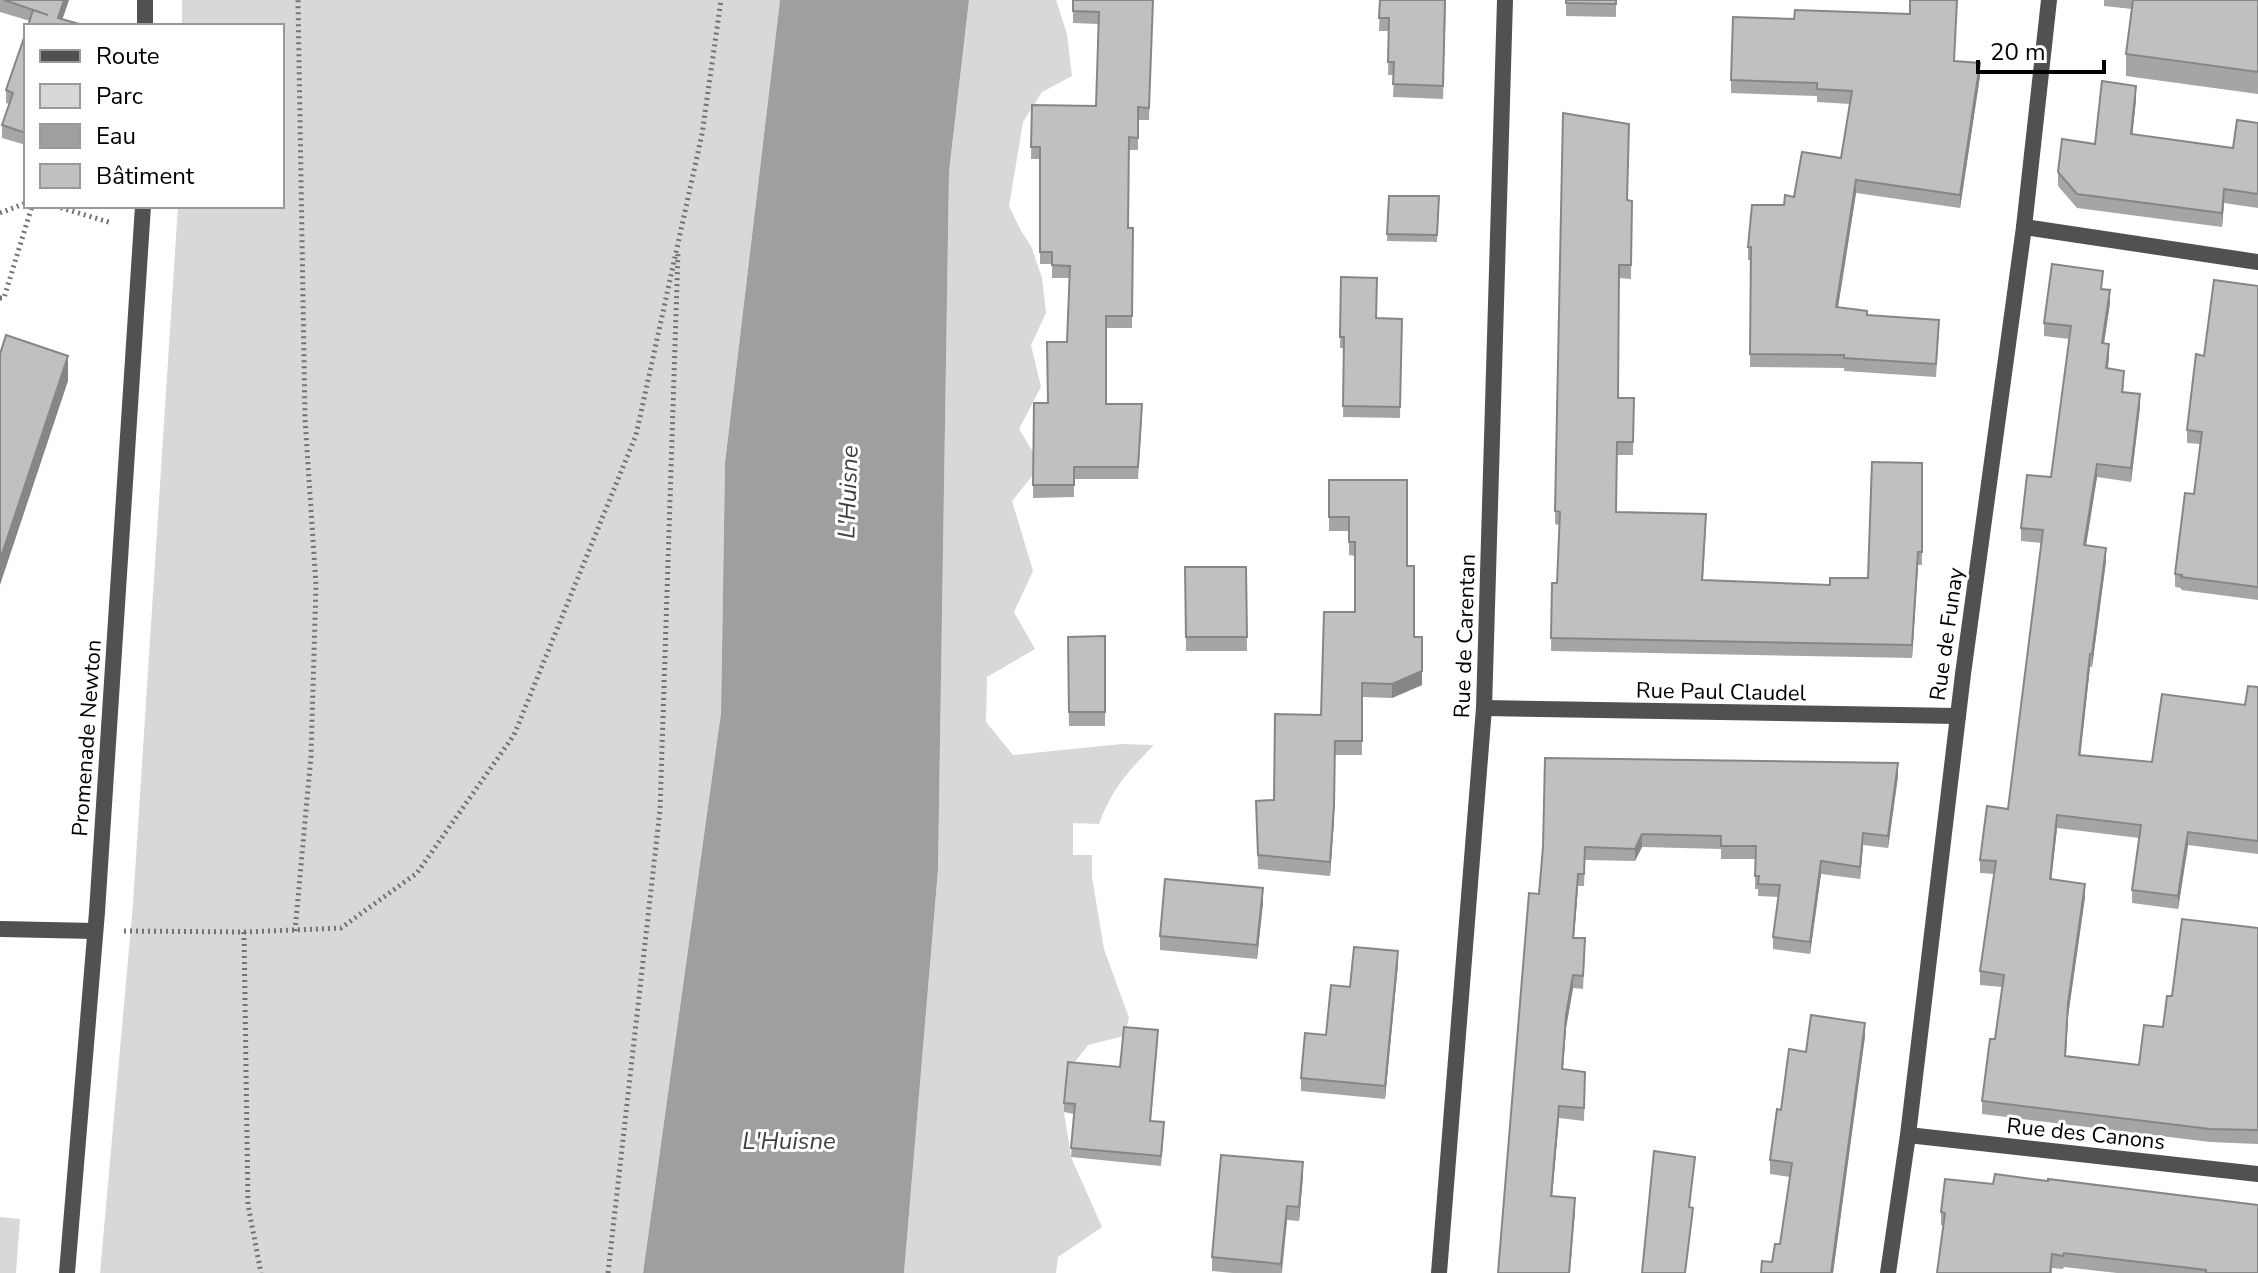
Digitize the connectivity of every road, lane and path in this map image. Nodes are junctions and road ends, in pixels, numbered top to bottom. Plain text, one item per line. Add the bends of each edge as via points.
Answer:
1 (145, 0) edge
2 (298, 0) edge
3 (721, 0) edge
4 (1505, 0) edge
5 (2049, 0) edge
6 (145, 24) edge
7 (24, 204) edge
8 (31, 208) edge
9 (62, 208) edge
10 (143, 208) edge
11 (0, 213) edge
12 (2024, 227) junction
13 (142, 232) junction
14 (679, 240) junction
15 (2258, 262) edge
16 (0, 298) edge
17 (1484, 708) junction
18 (1958, 716) junction
19 (0, 929) edge
20 (95, 931) junction
21 (295, 931) junction
22 (244, 932) junction
23 (1908, 1135) junction
24 (2258, 1174) edge
25 (67, 1273) edge
26 (261, 1273) edge
27 (608, 1273) edge
28 (1439, 1273) edge
29 (1888, 1273) edge

1 - 6 street
2 - 21 path via 305,419 316,585 311,756
3 - 14 path via 702,134
4 - 17 street, Rue de Carentan
5 - 12 street, Rue de Funay
7 - 11 path
8 - 16 path
9 - 13 path
10 - 13 street, Promenade Newton
12 - 15 street
12 - 18 street, Rue de Funay
13 - 20 street, Promenade Newton
14 - 21 path via 636,435 514,735 417,873 341,928
14 - 27 path via 660,810
17 - 18 street, Rue Paul Claudel
17 - 28 street, Rue de Carentan
18 - 23 street, Rue de Funay
19 - 20 street
20 - 22 path
20 - 25 street, Promenade Newton
21 - 22 path
22 - 26 path via 248,1205
23 - 24 street, Rue des Canons
23 - 29 street, Rue de Funay

